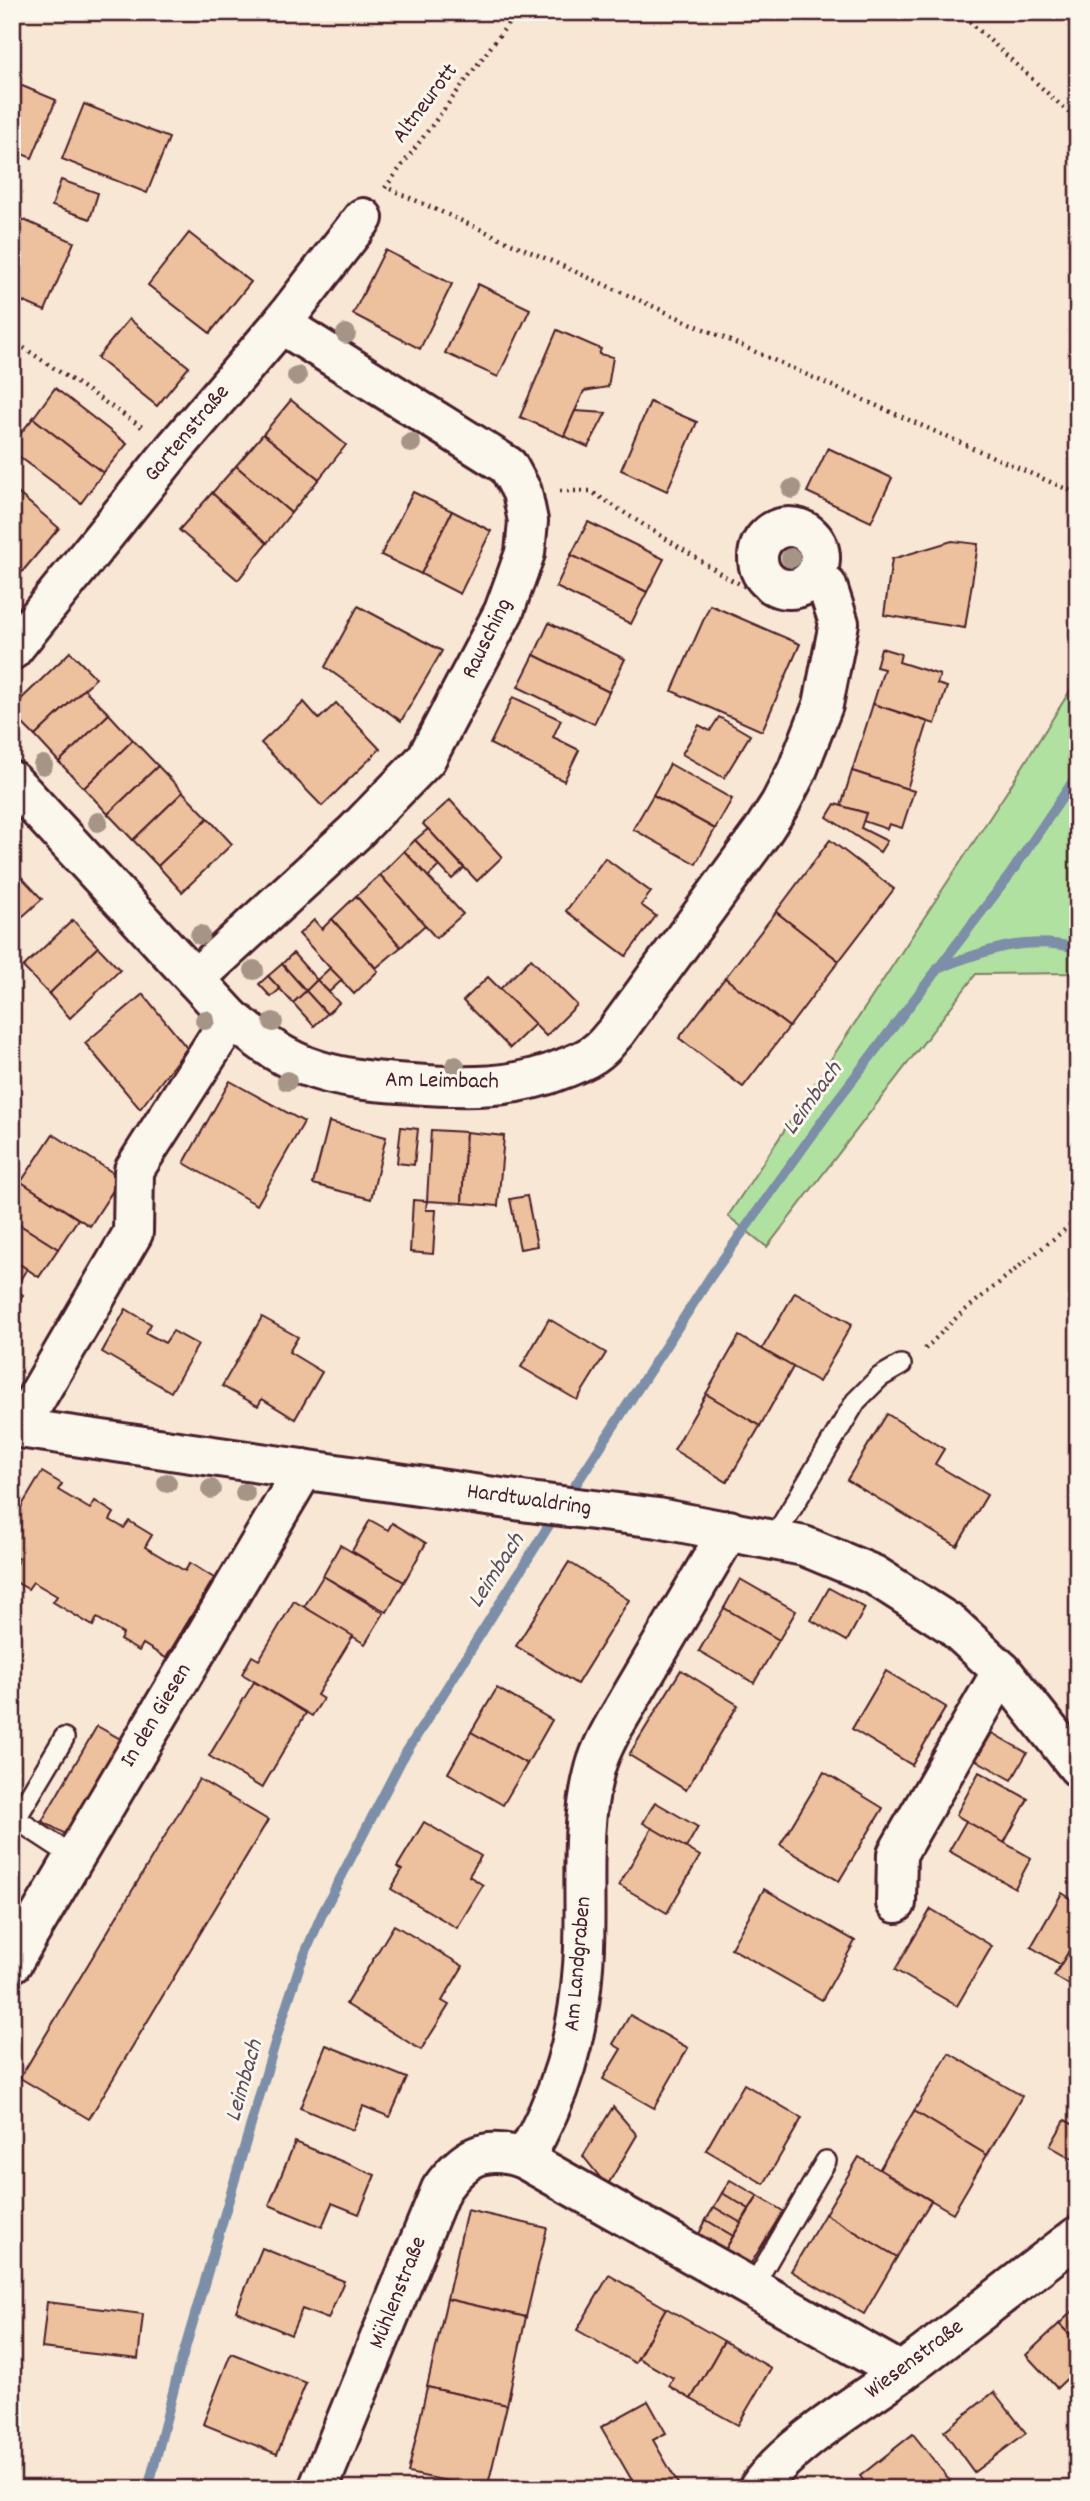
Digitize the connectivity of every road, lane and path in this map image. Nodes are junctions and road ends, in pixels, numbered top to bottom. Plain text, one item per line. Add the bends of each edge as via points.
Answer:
1 (517, 12) edge
2 (959, 12) edge
3 (1078, 121) edge
4 (386, 187) junction
5 (363, 218) joint
6 (281, 324) junction
7 (12, 340) edge
8 (174, 449) junction
9 (522, 492) junction
10 (1078, 494) edge
11 (814, 577) junction
12 (768, 581) junction
13 (12, 650) edge
14 (12, 781) edge
15 (195, 979) junction
16 (231, 1018) junction
17 (1078, 1219) edge
18 (901, 1365) joint
19 (15, 1427) edge
20 (304, 1469) junction
21 (729, 1530) junction
22 (774, 1538) junction
23 (1002, 1671) junction
24 (64, 1738) dead end
25 (1078, 1767) edge
26 (14, 1822) edge
27 (74, 1857) junction
28 (896, 1903) dead end
29 (12, 1963) edge
30 (524, 2159) junction
31 (826, 2161) dead end
32 (1078, 2236) edge
33 (752, 2288) junction
34 (901, 2372) junction
35 (318, 2489) edge
36 (758, 2489) edge

1 - 4 path, Altneurott
2 - 3 path
4 - 5 path, Altneurott
4 - 10 path
5 - 6 street, Gartenstraße
6 - 8 street, Gartenstraße
6 - 9 street, Rausching via 508,466
7 - 8 path
8 - 13 street, Gartenstraße
9 - 12 path via 590,491 728,578 760,594
9 - 15 street, Rausching via 528,521 517,576 504,611 426,760
11 - 12 street via 797,589 776,587
11 - 12 street via 819,548 806,531 787,526 768,535 758,552 761,573
11 - 16 street, Am Leimbach via 827,586 839,624 823,705 797,771 762,832 634,1010 597,1052 541,1078 513,1084 402,1084 317,1070 263,1044
14 - 15 street, Am Leimbach
15 - 16 street, Am Leimbach
16 - 19 street, Hardtwaldring via 134,1170 133,1233
17 - 18 path
18 - 22 lane via 866,1388 856,1401
19 - 20 street, Hardtwaldring
20 - 21 street, Hardtwaldring
20 - 27 street, In den Giesen
21 - 22 street, Hardtwaldring
21 - 30 street, Am Landgraben via 601,1750 587,1828 577,2023 559,2088
22 - 23 street, Hardtwaldring via 874,1575 952,1625
23 - 25 street, Hardtwaldring
23 - 28 street via 897,1854
24 - 26 lane
26 - 27 lane
27 - 29 street, In den Giesen
30 - 33 street
30 - 35 street, Mühlenstraße via 507,2152 470,2158 441,2189
31 - 33 lane
32 - 34 street, Wiesenstraße
33 - 34 street
34 - 36 street, Wiesenstraße via 800,2446

